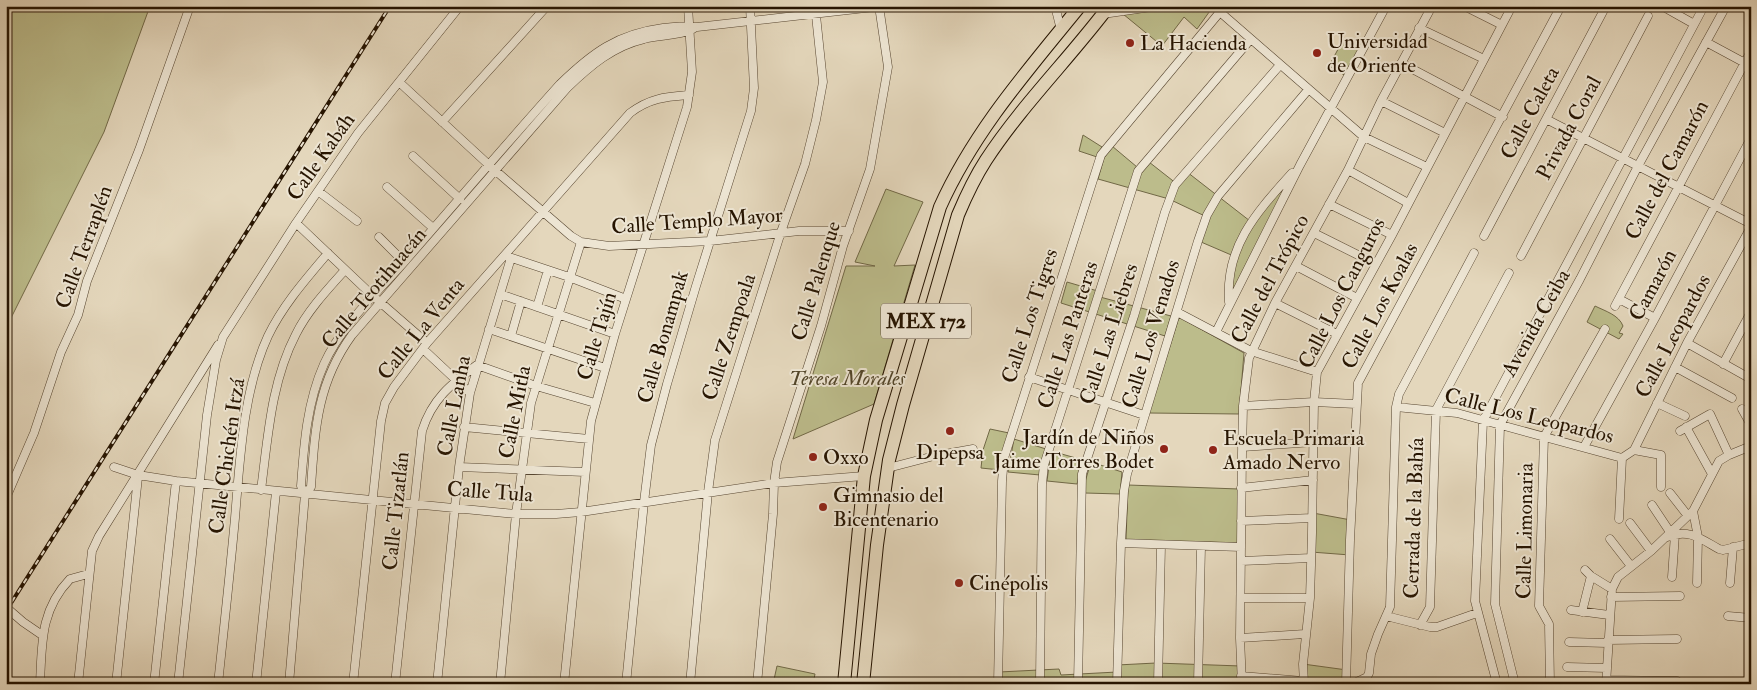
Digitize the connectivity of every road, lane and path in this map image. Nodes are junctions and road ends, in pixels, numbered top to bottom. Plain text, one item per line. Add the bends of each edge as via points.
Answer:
1 (190, 6) edge
2 (460, 6) edge
3 (547, 6) edge
4 (688, 6) edge
5 (750, 6) edge
6 (880, 6) edge
7 (1052, 6) edge
8 (1080, 6) edge
9 (1158, 6) edge
10 (1213, 6) edge
11 (1225, 6) edge
12 (1386, 6) edge
13 (1432, 6) edge
14 (1464, 6) edge
15 (1512, 6) edge
16 (1561, 6) edge
17 (1606, 6) edge
18 (1662, 6) edge
19 (1704, 6) edge
20 (1726, 6) edge
21 (815, 10) edge
22 (1106, 10) edge
23 (1219, 13) junction
24 (1648, 16) dead end
25 (751, 21) junction
26 (1694, 24) junction
27 (1502, 25) junction
28 (692, 28) junction
29 (1419, 28) junction
30 (1061, 30) junction
31 (1250, 40) junction
32 (1706, 42) junction
33 (1751, 51) edge
34 (1484, 59) junction
35 (1745, 63) junction
36 (1401, 64) junction
37 (1280, 65) junction
38 (398, 82) junction
39 (1308, 90) junction
40 (689, 95) junction
41 (1465, 96) junction
42 (1381, 100) junction
43 (1000, 104) junction
44 (1331, 110) junction
45 (1503, 116) junction
46 (1017, 117) junction
47 (1546, 119) junction
48 (442, 122) junction
49 (1445, 133) junction
50 (1364, 137) junction
51 (1751, 138) edge
52 (1583, 139) junction
53 (413, 156) dead end
54 (1623, 158) junction
55 (489, 165) junction
56 (1300, 165) junction
57 (1638, 166) junction
58 (1427, 167) junction
59 (1348, 170) junction
60 (495, 171) junction
61 (1678, 186) junction
62 (387, 187) dead end
63 (318, 191) junction
64 (460, 199) junction
65 (1408, 203) junction
66 (1330, 204) junction
67 (1715, 206) junction
68 (542, 211) junction
69 (357, 221) dead end
70 (296, 223) junction
71 (1751, 226) edge
72 (433, 228) junction
73 (849, 231) junction
74 (781, 232) junction
75 (1314, 233) junction
76 (1392, 235) junction
77 (1484, 236) dead end
78 (379, 237) dead end
79 (710, 240) junction
80 (581, 242) junction
81 (644, 245) junction
82 (328, 253) junction
83 (1474, 253) dead end
84 (1520, 256) dead end
85 (508, 257) junction
86 (404, 262) junction
87 (1376, 264) junction
88 (1296, 266) junction
89 (345, 270) junction
90 (548, 270) junction
91 (1509, 272) dead end
92 (569, 277) junction
93 (500, 294) junction
94 (373, 296) junction
95 (912, 297) junction
96 (1357, 298) junction
97 (626, 299) junction
98 (521, 301) junction
99 (380, 302) junction
100 (931, 303) junction
101 (1275, 303) junction
102 (1229, 304) junction
103 (538, 307) junction
104 (1177, 312) junction
105 (1751, 312) edge
106 (557, 314) junction
107 (1655, 318) junction
108 (489, 329) junction
109 (1605, 329) dead end
110 (1216, 332) junction
111 (615, 334) junction
112 (1337, 334) junction
113 (512, 336) junction
114 (223, 337) junction
115 (1687, 344) junction
116 (425, 346) junction
117 (547, 347) junction
118 (1251, 351) junction
119 (1723, 364) junction
120 (478, 365) junction
121 (1675, 367) junction
122 (605, 368) junction
123 (1317, 372) junction
124 (1030, 377) junction
125 (1751, 379) edge
126 (456, 380) junction
127 (536, 386) junction
128 (316, 387) junction
129 (324, 389) junction
130 (1068, 391) junction
131 (470, 393) junction
132 (1732, 398) dead end
133 (1314, 402) junction
134 (595, 403) junction
135 (1105, 403) junction
136 (1657, 403) junction
137 (1356, 404) junction
138 (1243, 406) junction
139 (1396, 407) junction
140 (1742, 409) dead end
141 (1436, 410) junction
142 (1144, 415) junction
143 (1684, 416) dead end
144 (1483, 421) junction
145 (1751, 425) edge
146 (1500, 426) junction
147 (464, 427) junction
148 (526, 433) junction
149 (1544, 437) junction
150 (589, 439) junction
151 (1314, 442) junction
152 (1751, 446) edge
153 (1242, 447) junction
154 (1584, 447) junction
155 (973, 449) dead end
156 (1634, 450) junction
157 (1729, 454) junction
158 (1622, 458) junction
159 (114, 467) dead end
160 (459, 467) junction
161 (888, 468) junction
162 (522, 469) junction
163 (585, 472) junction
164 (1712, 474) junction
165 (138, 475) junction
166 (864, 476) junction
167 (1313, 480) junction
168 (176, 481) junction
169 (200, 483) junction
170 (774, 483) junction
171 (238, 487) junction
172 (1661, 487) dead end
173 (1242, 488) junction
174 (261, 490) junction
175 (276, 492) junction
176 (708, 492) junction
177 (1670, 493) dead end
178 (305, 494) junction
179 (6, 498) edge
180 (372, 500) junction
181 (644, 502) junction
182 (414, 504) junction
183 (1652, 505) dead end
184 (454, 508) junction
185 (581, 512) junction
186 (516, 514) junction
187 (1691, 514) junction
188 (1312, 518) junction
189 (1619, 520) dead end
190 (1241, 521) junction
191 (1630, 523) dead end
192 (1673, 533) junction
193 (1698, 537) junction
194 (1610, 539) dead end
195 (1121, 543) junction
196 (1751, 543) edge
197 (1161, 545) junction
198 (1201, 546) junction
199 (1240, 547) junction
200 (1733, 547) junction
201 (1651, 551) junction
202 (1311, 558) junction
203 (1240, 561) junction
204 (1631, 566) junction
205 (88, 574) junction
206 (1672, 577) dead end
207 (853, 582) junction
208 (1730, 583) dead end
209 (1698, 584) dead end
210 (1612, 589) junction
211 (873, 590) junction
212 (1680, 596) dead end
213 (1611, 597) junction
214 (1241, 598) junction
215 (1310, 598) junction
216 (8, 609) dead end
217 (1570, 610) dead end
218 (1582, 612) junction
219 (1477, 613) junction
220 (1609, 615) junction
221 (1386, 616) junction
222 (1728, 616) dead end
223 (1751, 618) edge
224 (1420, 625) junction
225 (1306, 634) junction
226 (42, 635) junction
227 (1240, 638) junction
228 (1677, 639) dead end
229 (1608, 641) junction
230 (1569, 642) dead end
231 (1567, 667) dead end
232 (1607, 668) junction
233 (1242, 680) edge
234 (1304, 682) edge
235 (1606, 682) edge
236 (1677, 682) dead end
237 (40, 684) edge
238 (78, 684) edge
239 (116, 684) edge
240 (154, 684) edge
241 (178, 684) edge
242 (218, 684) edge
243 (256, 684) edge
244 (289, 684) edge
245 (353, 684) edge
246 (395, 684) edge
247 (437, 684) edge
248 (500, 684) edge
249 (564, 684) edge
250 (626, 684) edge
251 (690, 684) edge
252 (757, 684) edge
253 (844, 684) edge
254 (863, 684) edge
255 (998, 684) edge
256 (1040, 684) edge
257 (1078, 684) edge
258 (1118, 684) edge
259 (1158, 684) edge
260 (1198, 684) edge
261 (1346, 684) edge
262 (1352, 684) edge
263 (1497, 684) edge
264 (1516, 684) edge
265 (1550, 684) edge

1 - 179 street, Calle Terraplén via 87,281 78,316 61,352 34,433
2 - 38 street, Calle Kabáh
3 - 48 street
4 - 28 street, Calle Tajín
5 - 25 street, Calle Bonampak
6 - 21 street, Calle Teotihuacán
6 - 73 street, Calle Palenque via 888,67 870,168
7 - 30 street
8 - 30 main road, MEX 172
9 - 22 street
10 - 23 street
11 - 23 street, Calle Los Tigres
12 - 44 street
13 - 29 street, Calle del Trópico
14 - 27 street
15 - 27 street, Calle Los Canguros
16 - 45 street, Calle Los Koalas
17 - 47 street, Calle Caleta
18 - 26 street
19 - 26 street, Avenida Ceiba
20 - 32 street, Avenida Ceiba
21 - 25 street, Calle Teotihuacán
21 - 74 street, Calle Zempoala via 823,82 811,141
22 - 46 main road, MEX 172
23 - 31 street
23 - 124 street, Calle Los Tigres via 1102,152
24 - 52 street, Privada Coral
25 - 28 street, Calle Teotihuacán
25 - 79 street, Calle Bonampak via 754,88 751,111
26 - 54 street, Avenida Ceiba
27 - 34 street, Calle Los Canguros
28 - 40 street, Calle Tajín
28 - 55 street, Calle Teotihuacán via 653,30 628,36 593,54 560,84
28 - 60 street, Calle Teotihuacán via 622,46 600,59 568,88
29 - 34 street
29 - 36 street, Calle del Trópico
30 - 43 main road, MEX 172
31 - 37 street
31 - 130 street, Calle Las Panteras via 1138,171
32 - 35 street
32 - 57 street, Avenida Ceiba
33 - 35 street, Calle del Camarón
34 - 41 street, Calle Los Canguros
35 - 61 street, Calle del Camarón
36 - 41 street
36 - 42 street, Calle del Trópico
37 - 39 street
37 - 135 street, Calle Las Liebres via 1175,185
38 - 48 street, Calle Templo Mayor
38 - 63 street, Calle Kabáh
39 - 44 street
39 - 104 street, Calle Los Venados via 1211,207
40 - 68 street, Calle La Venta via 656,98 630,113
40 - 81 street, Calle Tajín
41 - 45 street
41 - 49 street, Calle Los Canguros
42 - 49 street
42 - 50 street, Calle del Trópico
43 - 46 main road
43 - 95 main road, MEX 172 via 954,176 940,207
44 - 50 street
44 - 56 street
45 - 137 street, Calle Los Koalas via 1358,382
46 - 100 main road, MEX 172 via 986,160 968,193 950,238
47 - 52 street
47 - 77 street, Calle Caleta
48 - 55 street, Calle Templo Mayor
49 - 58 street, Calle Los Canguros
50 - 58 street
50 - 59 street, Calle del Trópico
51 - 67 street, Camarón
52 - 54 street
52 - 84 street, Privada Coral
53 - 64 street
54 - 57 street
54 - 144 street, Avenida Ceiba
55 - 60 street, Calle Templo Mayor
55 - 64 street, Calle Teotihuacán
56 - 102 street
56 - 102 street via 1261,208 1241,238 1229,278
57 - 61 street
57 - 146 street, Avenida Ceiba
58 - 65 street, Calle Los Canguros
59 - 65 street
59 - 66 street, Calle del Trópico
60 - 68 street, Calle Templo Mayor
60 - 99 street, Calle Teotihuacán
61 - 67 street
61 - 107 street, Calle del Camarón via 1617,302
62 - 72 street
63 - 69 street
63 - 70 street, Calle Kabáh
64 - 72 street, Calle Teotihuacán
65 - 76 street, Calle Los Canguros
66 - 75 street, Calle del Trópico
66 - 76 street
67 - 71 street
67 - 107 street, Camarón
68 - 80 street, Calle Templo Mayor
68 - 85 street, Calle La Venta
70 - 82 street
70 - 114 street, Calle Kabáh
71 - 115 street, Calle Leopardos
72 - 86 street, Calle Teotihuacán
73 - 74 street, Calle Templo Mayor
73 - 170 street, Calle Palenque via 783,439
74 - 79 street, Calle Templo Mayor
74 - 176 street, Calle Zempoala via 719,426
75 - 87 street
75 - 88 street, Calle del Trópico
76 - 87 street, Calle Los Canguros
78 - 86 street
79 - 81 street, Calle Templo Mayor
79 - 181 street, Calle Bonampak via 657,420
80 - 81 street, Calle Templo Mayor via 599,246
80 - 92 street, Calle Mitla
81 - 97 street, Calle Tajín
82 - 89 street
82 - 171 street, Calle Chichén Itzá via 280,313 258,360 247,412
83 - 139 street via 1399,394
85 - 90 street
85 - 93 street, Calle Lanha
85 - 116 street, Calle La Venta
86 - 94 street, Calle Teotihuacán
87 - 96 street, Calle Los Canguros
88 - 96 street
88 - 101 street, Calle del Trópico
89 - 94 street
89 - 174 street via 297,331 288,350 272,410
90 - 92 street
90 - 103 street
91 - 141 street
92 - 97 street
92 - 106 street, Calle Mitla
93 - 98 street
93 - 108 street, Calle Lanha
94 - 99 street
94 - 128 street, Calle Teotihuacán via 334,345
95 - 100 main road
95 - 166 main road, MEX 172 via 876,420
96 - 112 street, Calle Los Canguros
97 - 111 street, Calle Tajín
98 - 103 street
98 - 113 street
99 - 116 street
99 - 129 street, Calle Teotihuacán via 342,350
100 - 161 main road, MEX 172
101 - 112 street
101 - 118 street, Calle del Trópico
102 - 110 street
103 - 106 street
104 - 110 street
104 - 142 street, Calle Los Venados
105 - 119 street
106 - 111 street
106 - 117 street, Calle Mitla
107 - 154 street, Camarón
108 - 113 street
108 - 120 street, Calle Lanha
109 - 149 street
110 - 118 street
111 - 122 street, Calle Tajín
112 - 123 street, Calle Los Canguros
113 - 117 street
114 - 165 street, Calle Kabáh
114 - 169 street, Calle Kabáh via 211,384
115 - 119 street
115 - 121 street, Calle Leopardos
116 - 126 street
116 - 180 street, Calle La Venta via 385,404 380,421
117 - 122 street
117 - 127 street, Calle Mitla
118 - 123 street
118 - 138 street, Calle del Trópico
119 - 125 street
120 - 126 street, Calle Tizatlán
120 - 127 street
120 - 131 street, Calle Lanha
121 - 132 street
121 - 136 street, Calle Leopardos
122 - 134 street, Calle Tajín
123 - 133 street, Calle Los Canguros
124 - 130 street
124 - 255 street, Calle Los Tigres via 1002,469
126 - 131 street
126 - 182 street, Calle Tizatlán via 446,388 425,422
127 - 134 street
127 - 148 street, Calle Mitla
128 - 129 street
128 - 178 street, Calle Teotihuacán via 304,445 301,486
129 - 178 street, Calle Teotihuacán via 318,414 311,487
130 - 135 street
130 - 256 street, Calle Las Panteras via 1043,471
131 - 147 street, Calle Lanha
133 - 137 street
133 - 138 street
133 - 151 street, Calle Los Canguros
134 - 150 street, Calle Tajín
135 - 142 street
135 - 257 street, Calle Las Liebres via 1082,474
136 - 143 street
136 - 156 street, Calle Leopardos
137 - 261 street, Calle Los Koalas
138 - 153 street, Calle del Trópico
139 - 141 street, Calle Los Leopardos
139 - 221 street via 1390,608
140 - 145 street
141 - 144 street, Calle Los Leopardos
141 - 224 street, Cerrada de la Bahía via 1430,607
142 - 195 street, Calle Los Venados via 1127,474
144 - 146 street, Calle Los Leopardos
144 - 219 street, Avenida Ceiba
146 - 149 street, Calle Los Leopardos
146 - 264 street, Avenida Ceiba via 1495,604
147 - 148 street
147 - 160 street, Calle Lanha
148 - 150 street
148 - 162 street, Calle Mitla
149 - 154 street, Calle Los Leopardos
149 - 265 street, Calle Limonaria via 1539,606 1549,624
150 - 163 street, Calle Tajín
151 - 153 street
151 - 167 street, Calle Los Canguros
152 - 157 street
153 - 173 street, Calle del Trópico
154 - 158 street, Calle Los Leopardos
155 - 161 street
156 - 158 street
156 - 172 street via 1661,456
157 - 164 street via 1719,461
157 - 164 street via 1710,414 1683,429
158 - 189 street, Calle Los Leopardos
159 - 165 street, Calle Tula
160 - 162 street
160 - 184 street, Calle Lanha
161 - 211 main road, MEX 172
162 - 163 street
162 - 186 street, Calle Mitla
163 - 185 street, Calle Tajín
164 - 187 street
165 - 168 street, Calle Tula
165 - 205 street, Calle Kabáh via 98,536
165 - 239 street
166 - 170 street, Calle Tula
166 - 207 main road, MEX 172
167 - 173 street
167 - 188 street, Calle Los Canguros
168 - 169 street, Calle Tula
168 - 240 street
169 - 171 street, Calle Tula
169 - 241 street
170 - 176 street, Calle Tula
170 - 252 street, Calle Palenque
171 - 174 street, Calle Tula
171 - 242 street, Calle Chichén Itzá
173 - 190 street, Calle del Trópico
174 - 175 street, Calle Tula
175 - 178 street, Calle Tula
175 - 243 street
176 - 181 street, Calle Tula
176 - 251 street, Calle Zempoala
177 - 187 street
178 - 180 street, Calle Tula
178 - 244 street
180 - 182 street, Calle Tula
180 - 245 street, Calle La Venta
181 - 185 street, Calle Tula
181 - 250 street, Calle Bonampak
182 - 184 street, Calle Tula
182 - 246 street, Calle Tizatlán
183 - 192 street
184 - 186 street, Calle Tula
184 - 247 street, Calle Lanha
185 - 186 street, Calle Tula
185 - 249 street, Calle Tajín
186 - 248 street, Calle Mitla
187 - 192 street
187 - 193 street
188 - 190 street
188 - 202 street, Calle Los Canguros
190 - 199 street, Calle del Trópico
191 - 201 street
192 - 193 street
192 - 201 street
192 - 206 street
193 - 200 street via 1719,549
193 - 209 street
194 - 204 street
195 - 197 street
195 - 258 street, Calle Los Venados
196 - 200 street
197 - 198 street
197 - 259 street
198 - 199 street
198 - 260 street
199 - 203 street, Calle del Trópico
200 - 208 street
201 - 204 street
202 - 203 street
202 - 215 street, Calle Los Canguros
203 - 214 street, Calle del Trópico
204 - 210 street via 1618,577
205 - 226 street via 72,577 67,582 49,609
205 - 238 street, Calle Kabáh
207 - 211 main road via 858,589
207 - 253 main road, MEX 172
210 - 213 street
210 - 218 street via 1588,573
211 - 254 main road, MEX 172
212 - 213 street
213 - 220 street
214 - 215 street
214 - 227 street, Calle del Trópico
215 - 225 street, Calle Los Canguros
216 - 226 street
217 - 218 street
218 - 220 street
219 - 224 street via 1437,627
219 - 263 street, Avenida Ceiba
220 - 229 street
221 - 224 street
221 - 262 street via 1372,654 1369,673
222 - 223 street
225 - 227 street
225 - 234 street, Calle Los Canguros
226 - 237 street
227 - 233 street, Calle del Trópico
228 - 229 street
229 - 230 street
229 - 232 street
231 - 232 street
232 - 235 street
233 - 234 street
235 - 236 street

